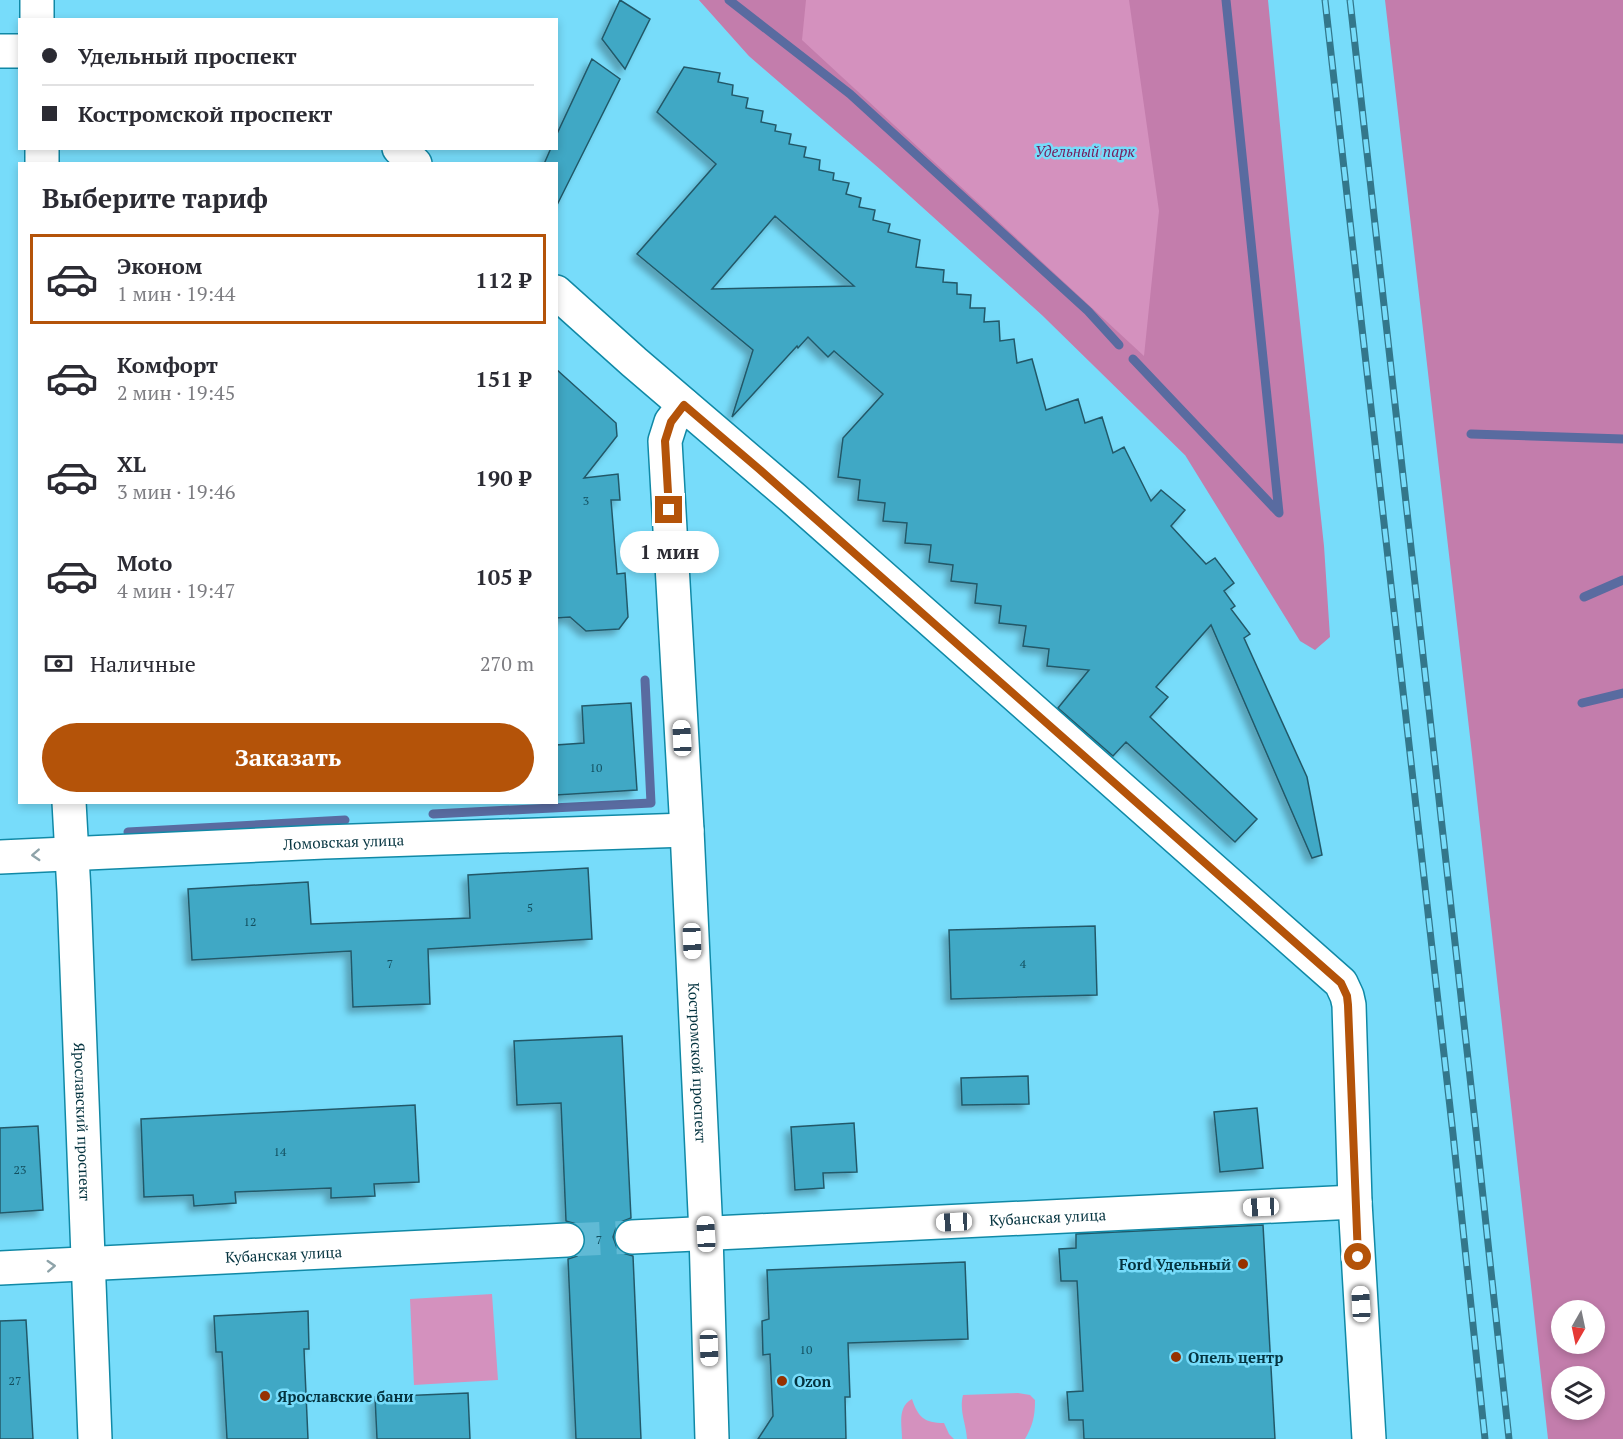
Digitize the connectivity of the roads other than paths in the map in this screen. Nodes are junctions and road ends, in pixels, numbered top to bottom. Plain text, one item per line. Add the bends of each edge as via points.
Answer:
1 (37, 0) edge
2 (37, 18) edge
3 (0, 51) edge
4 (18, 51) edge
5 (401, 150) edge
6 (413, 162) edge
7 (558, 294) edge
8 (684, 405) junction
9 (69, 804) edge
10 (687, 830) junction
11 (72, 853) junction
12 (0, 856) edge
13 (1355, 1202) junction
14 (706, 1234) junction
15 (632, 1237) tunnel mouth
16 (567, 1240) tunnel mouth
17 (88, 1264) junction
18 (0, 1268) edge
19 (95, 1439) edge
20 (712, 1439) edge
21 (1369, 1439) edge

1 - 2 street
3 - 4 street
5 - 6 street
7 - 8 street
8 - 10 street, Костромской проспект via 671,422 665,441
8 - 13 street via 1341,983 1348,1005
9 - 11 street, Ярославский проспект
10 - 11 street, Ломовская улица
10 - 14 street, Костромской проспект
11 -> 12 street, Ломовская улица
11 - 17 street, Ярославский проспект
13 - 14 street, Кубанская улица
13 - 21 street
14 - 15 street, Кубанская улица
14 - 20 street, Костромской проспект
16 - 17 street, Кубанская улица
18 -> 17 street, Кубанская улица
17 - 19 street, Ярославский проспект

